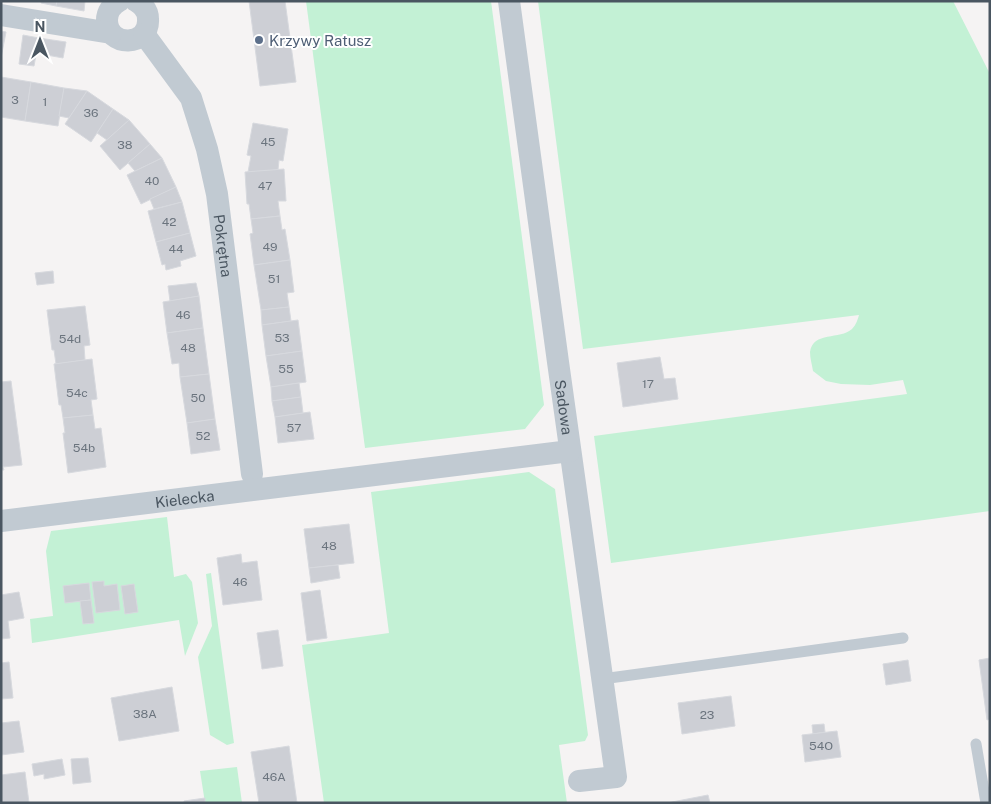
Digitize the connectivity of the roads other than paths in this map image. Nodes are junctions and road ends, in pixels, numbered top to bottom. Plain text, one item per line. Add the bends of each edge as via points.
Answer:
1 (119, 1) edge
2 (136, 1) edge
3 (509, 1) edge
4 (1, 15) edge
5 (111, 33) junction
6 (144, 34) junction
7 (570, 451) junction
8 (252, 474) dead end
9 (1, 521) edge
10 (903, 638) dead end
11 (602, 679) junction
12 (976, 744) dead end
13 (579, 781) dead end
14 (986, 803) edge

1 - 5 street via 106,17
2 - 6 street via 148,14
3 - 7 street, Sadowa
4 - 5 street
5 - 6 street via 124,41 135,40
6 - 8 street, Pokrętna via 191,98 218,194
7 - 9 street, Kielecka
7 - 11 street, Sadowa
10 - 11 lane
11 - 13 street, Sadowa via 616,777
12 - 14 lane

